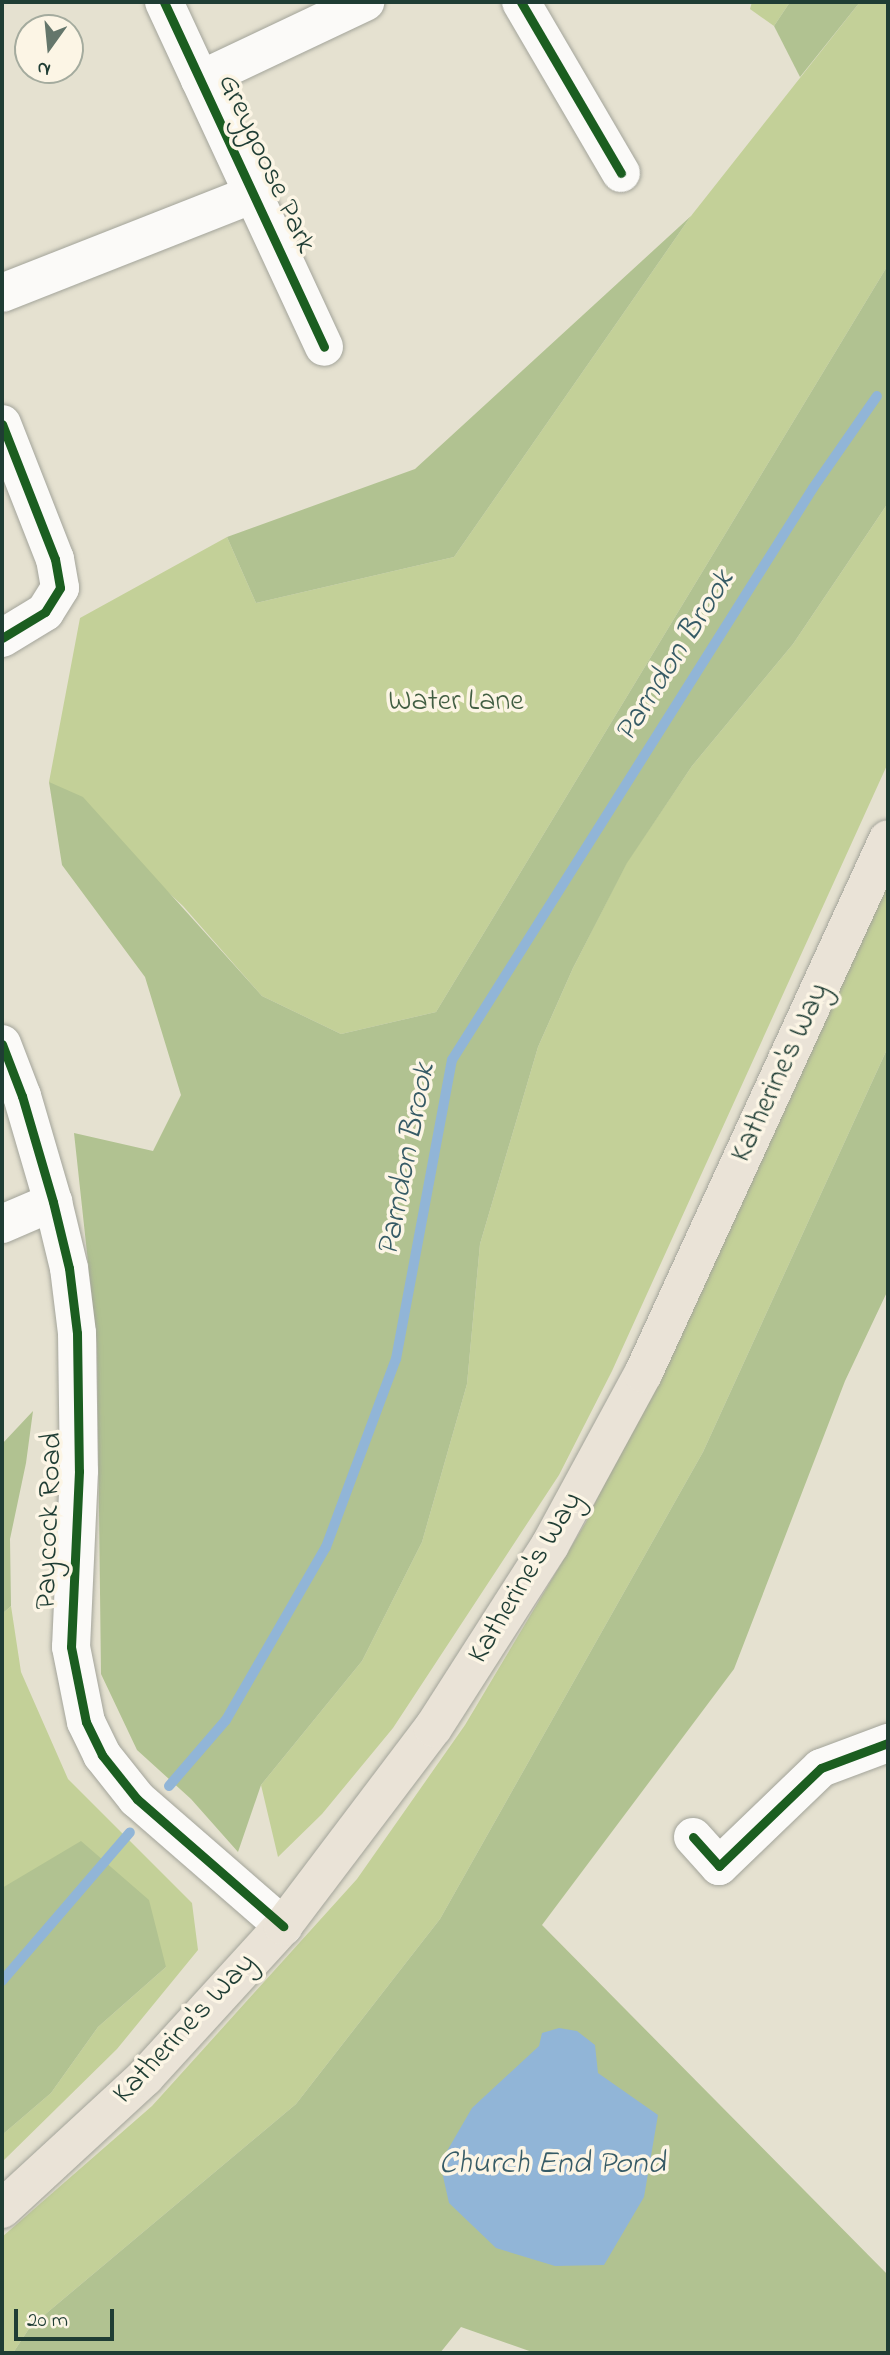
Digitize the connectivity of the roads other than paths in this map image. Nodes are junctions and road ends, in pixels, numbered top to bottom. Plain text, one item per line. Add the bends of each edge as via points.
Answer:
1 (164, 2) edge
2 (365, 2) edge
3 (521, 2) edge
4 (200, 80) junction
5 (621, 173) dead end
6 (253, 194) junction
7 (2, 293) edge
8 (324, 347) dead end
9 (2, 424) edge
10 (2, 638) edge
11 (888, 839) edge
12 (2, 1044) edge
13 (53, 1202) junction
14 (2, 1224) edge
15 (888, 1743) edge
16 (692, 1837) dead end
17 (283, 1926) junction
18 (2, 2209) edge

1 - 4 street, Greygoose Park
2 - 4 street, Greygoose Park
3 - 5 street
4 - 6 street, Greygoose Park
6 - 7 street, Greygoose Park
6 - 8 street, Greygoose Park
9 - 10 street via 55,559 60,588 45,612
11 - 17 main road, Katherine's Way via 643,1374 550,1545 433,1728
12 - 13 street, Paycock Road
13 - 14 street
13 - 17 street, Paycock Road via 69,1268 77,1333 79,1471 71,1647 86,1722 102,1755 137,1799
15 - 16 street via 821,1768 719,1866
17 - 18 main road, Katherine's Way via 145,2077

